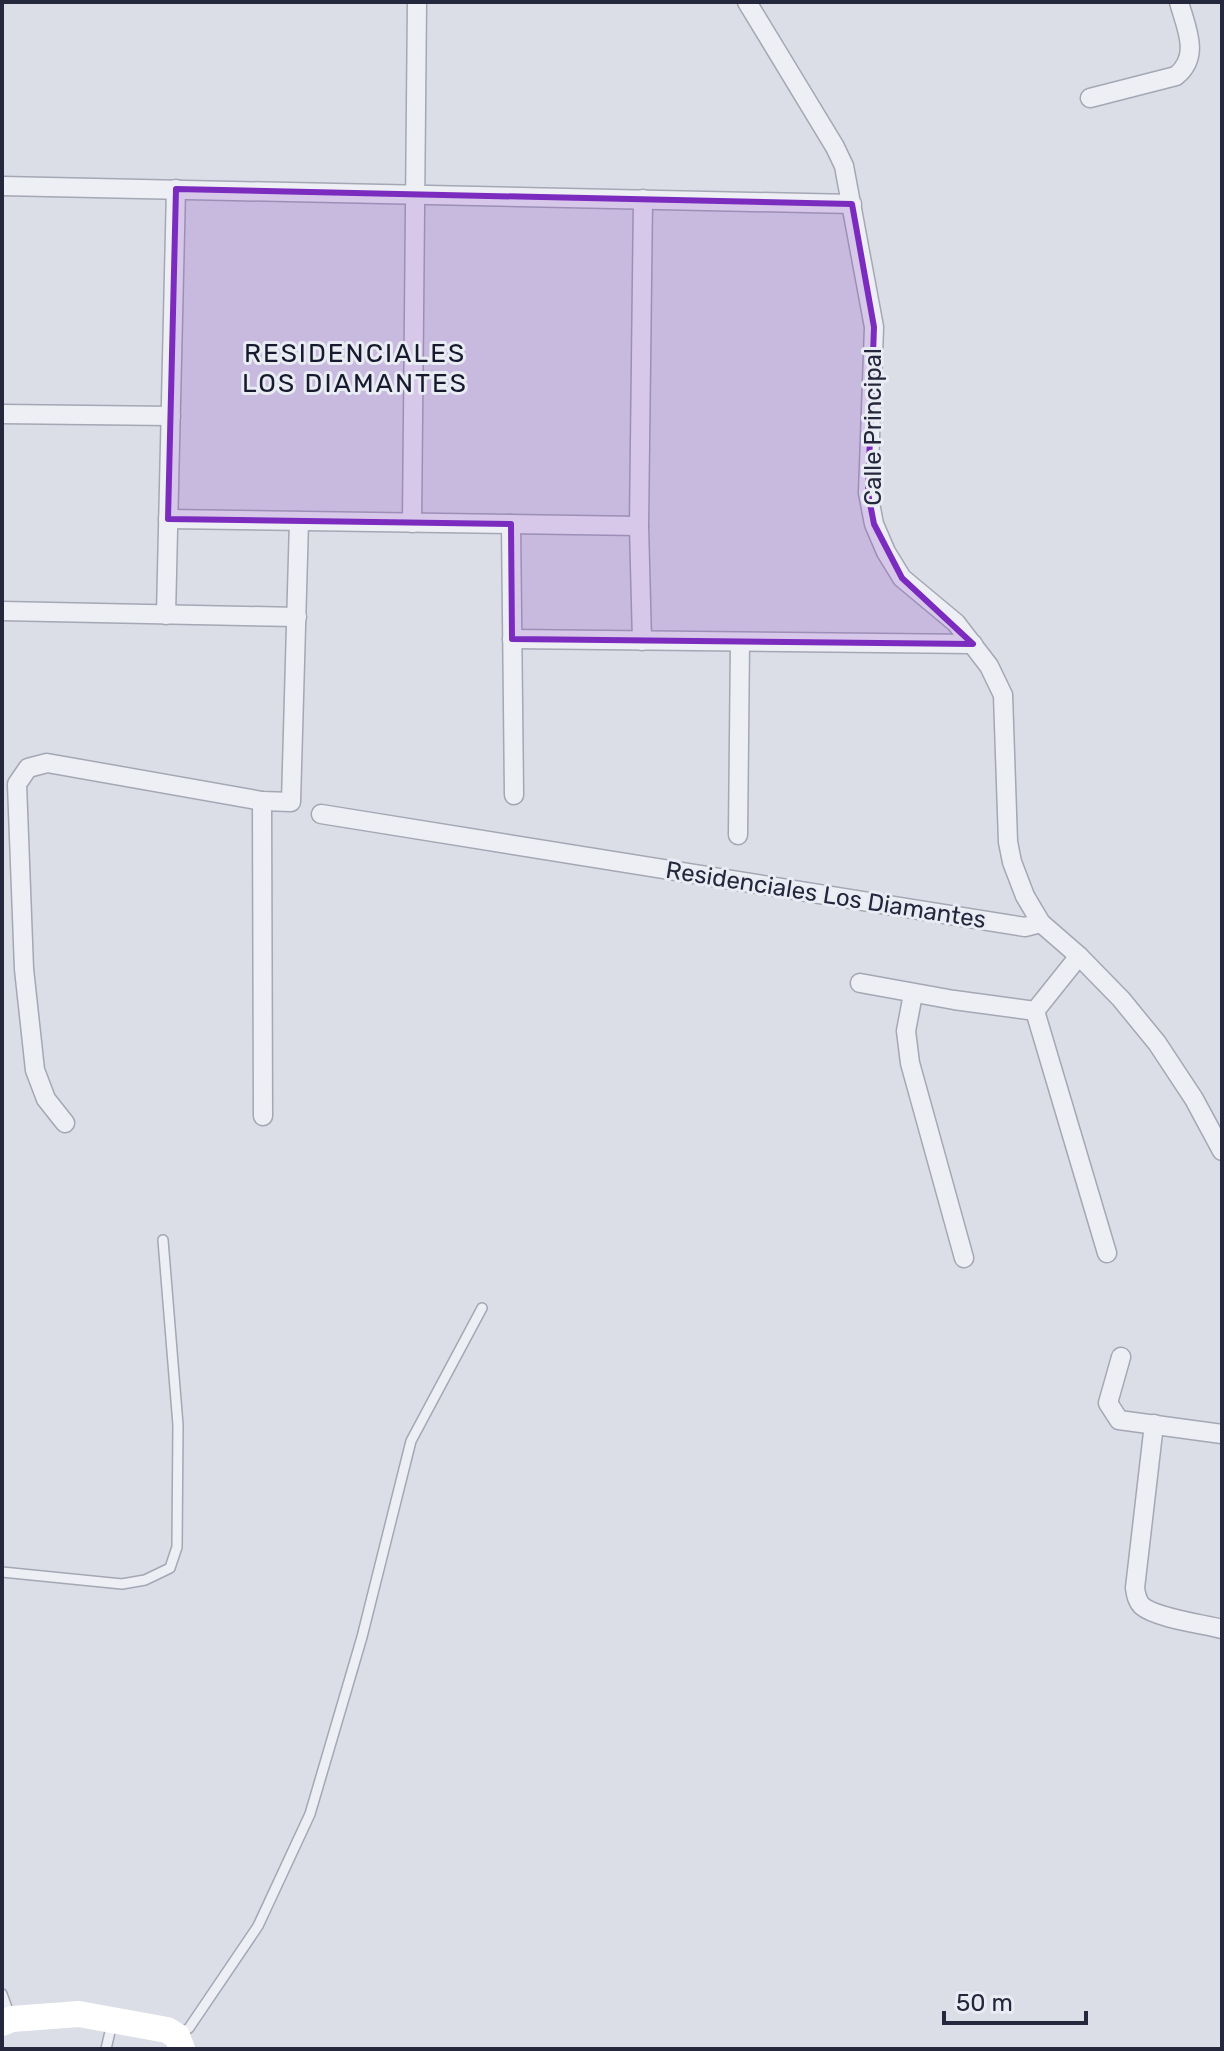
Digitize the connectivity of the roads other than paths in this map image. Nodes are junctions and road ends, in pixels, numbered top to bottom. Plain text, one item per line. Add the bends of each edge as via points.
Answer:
1 (417, 2) edge
2 (747, 2) edge
3 (1179, 2) edge
4 (1090, 98) dead end
5 (2, 186) edge
6 (176, 189) junction
7 (415, 194) junction
8 (643, 199) junction
9 (852, 204) junction
10 (2, 414) edge
11 (171, 416) junction
12 (168, 519) junction
13 (299, 521) junction
14 (412, 523) junction
15 (511, 524) junction
16 (639, 526) junction
17 (2, 611) edge
18 (166, 615) junction
19 (297, 617) junction
20 (512, 639) junction
21 (642, 641) junction
22 (740, 642) junction
23 (973, 644) junction
24 (514, 795) dead end
25 (262, 801) junction
26 (321, 814) dead end
27 (738, 835) dead end
28 (1041, 923) junction
29 (1079, 956) junction
30 (860, 983) dead end
31 (913, 994) junction
32 (1035, 1011) junction
33 (263, 1116) dead end
34 (65, 1123) dead end
35 (1222, 1151) edge
36 (163, 1240) dead end
37 (1107, 1253) dead end
38 (964, 1258) dead end
39 (482, 1308) dead end
40 (1121, 1357) dead end
41 (1154, 1424) junction
42 (1222, 1434) edge
43 (2, 1572) edge
44 (1222, 1629) edge
45 (2, 1994) edge
46 (113, 2019) junction
47 (7, 2021) edge
48 (180, 2042) edge
49 (106, 2049) edge

1 - 7 street
2 - 9 street, Calle Principal via 835,147
3 - 4 street via 1191,49 1185,69 1176,76
5 - 6 street
6 - 7 street
6 - 11 street
7 - 8 street
7 - 14 street
8 - 9 street
8 - 16 street
9 - 23 street, Calle Principal via 874,327 868,493 874,524 902,578
10 - 11 street
11 - 12 street
12 - 13 street
12 - 18 street
13 - 14 street
13 - 19 street
14 - 15 street
15 - 16 street
15 - 20 street
16 - 21 street
17 - 18 street
18 - 19 street
19 - 25 street via 292,799 288,804
20 - 21 street
20 - 24 street
21 - 22 street
22 - 23 street
22 - 27 street
23 - 28 street, Calle Principal via 1003,695 1008,842 1017,878
25 - 33 street
25 - 34 street via 47,763 28,768 19,778 27,1012 40,1088
26 - 28 street, Residenciales Los Diamantes via 1025,927
28 - 29 street
29 - 32 street
29 - 35 street via 1157,1043
30 - 31 street
31 - 32 street
31 - 38 street via 906,1031 910,1063
32 - 37 street
36 - 43 lane via 178,1425 177,1547 170,1568 122,1584
39 - 48 lane via 411,1441 310,1814 258,1926
40 - 41 street via 1108,1403 1119,1420
41 - 42 street
41 - 44 street via 1136,1597 1155,1612
45 - 47 lane
46 - 47 street via 79,2014
46 - 48 street via 167,2030
46 - 49 lane

